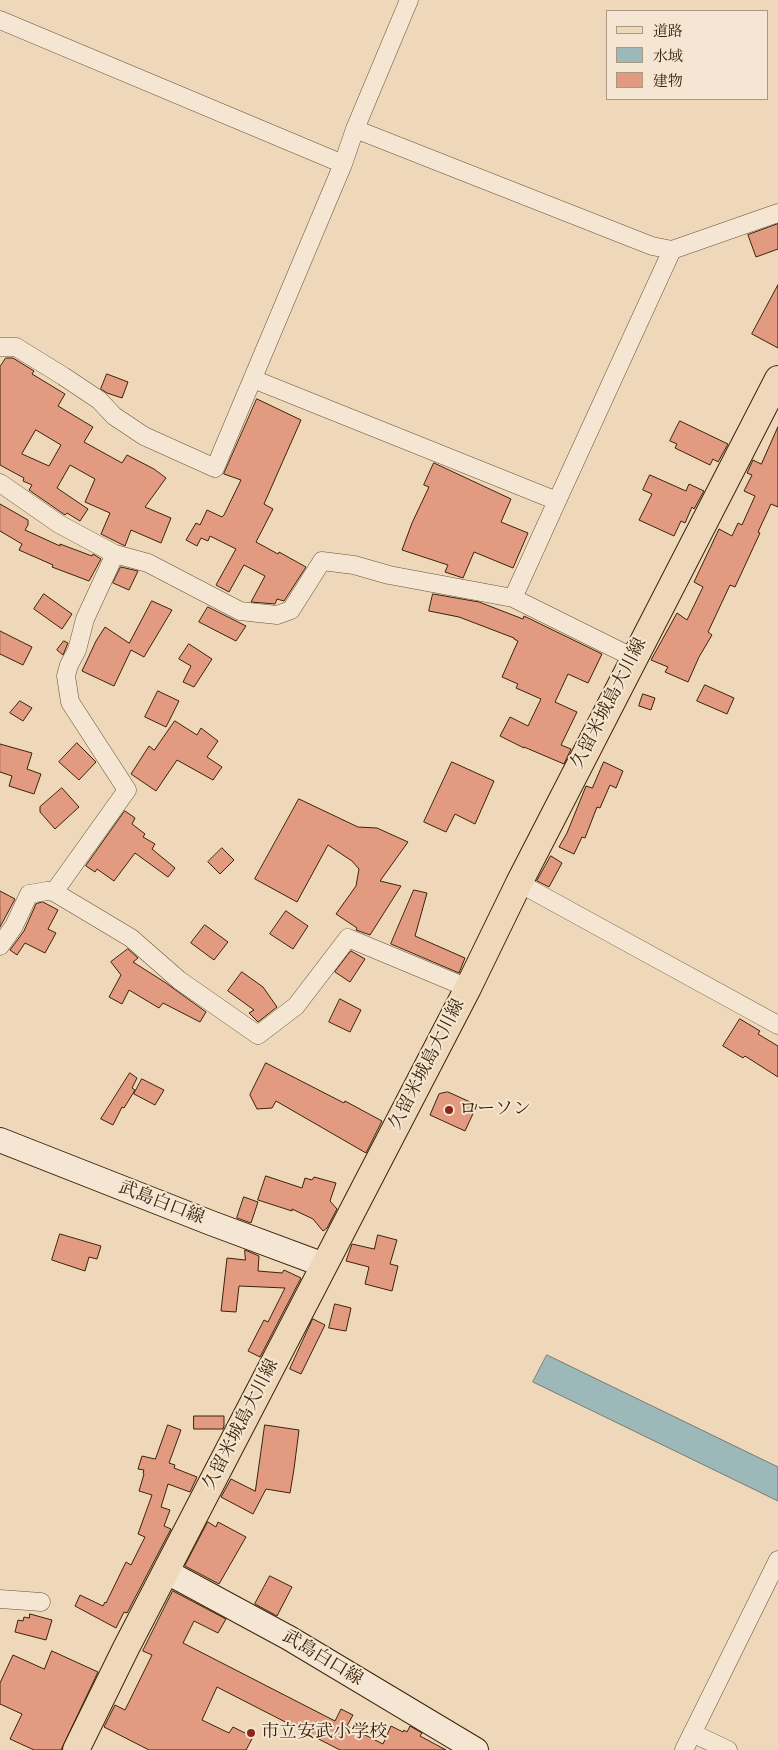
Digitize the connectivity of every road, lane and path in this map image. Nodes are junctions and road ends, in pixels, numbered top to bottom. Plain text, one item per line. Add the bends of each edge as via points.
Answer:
1 (409, 0) edge
2 (0, 20) edge
3 (355, 129) junction
4 (343, 164) junction
5 (778, 213) edge
6 (672, 250) junction
7 (0, 347) edge
8 (253, 379) junction
9 (778, 380) edge
10 (0, 483) edge
11 (557, 501) junction
12 (115, 554) junction
13 (513, 598) junction
14 (634, 658) junction
15 (518, 883) junction
16 (54, 892) junction
17 (0, 946) edge
18 (468, 988) junction
19 (778, 1025) edge
20 (0, 1140) edge
21 (324, 1265) junction
22 (778, 1560) edge
23 (167, 1572) junction
24 (0, 1599) edge
25 (41, 1602) dead end
26 (692, 1733) junction
27 (76, 1750) edge
28 (476, 1750) edge
29 (684, 1750) edge
30 (728, 1750) edge

1 - 3 street
2 - 4 street
3 - 4 street
3 - 6 street via 652,246
4 - 8 street
5 - 6 street
6 - 11 street
7 - 8 street via 16,347 99,400 114,416 144,436 215,468
8 - 11 street
9 - 14 main road, 久留米城島大川線
10 - 12 street via 59,524
11 - 13 street
12 - 13 street via 148,563 240,611 277,615 291,610 322,561
12 - 16 street via 85,619 66,676 70,702 127,790
13 - 14 street
14 - 15 main road, 久留米城島大川線
15 - 18 main road, 久留米城島大川線
15 - 19 street
16 - 17 street via 29,894
16 - 18 street via 131,938 179,980 258,1035 296,1006 348,938
18 - 21 main road, 久留米城島大川線
20 - 21 main road, 武島白口線
21 - 23 main road, 久留米城島大川線
22 - 26 street
23 - 27 main road, 久留米城島大川線
23 - 28 main road, 武島白口線 via 289,1638
24 - 25 street
26 - 29 street
26 - 30 street

